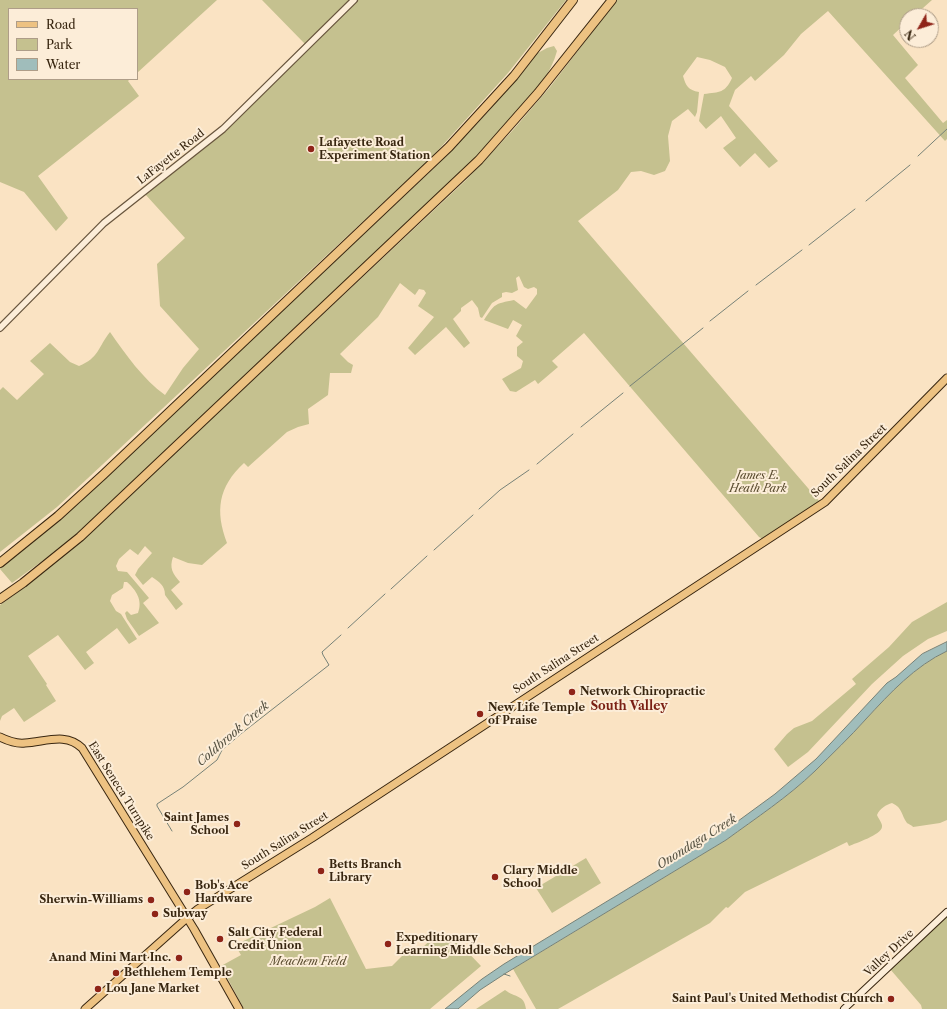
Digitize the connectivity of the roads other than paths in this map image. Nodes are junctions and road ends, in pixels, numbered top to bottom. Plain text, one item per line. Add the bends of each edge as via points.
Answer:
1 (354, 0) edge
2 (573, 0) edge
3 (612, 0) edge
4 (0, 328) edge
5 (947, 378) edge
6 (0, 563) edge
7 (0, 599) edge
8 (0, 737) edge
9 (947, 912) edge
10 (187, 918) junction
11 (85, 1009) edge
12 (239, 1009) edge
13 (844, 1009) edge

1 - 4 street, LaFayette Road via 223,129 104,223
2 - 6 highway via 514,76 449,147 104,474 58,516
3 - 7 highway via 538,94 479,160 80,537
5 - 10 main road, South Salina Street via 825,502
8 - 10 main road, East Seneca Turnpike via 15,743 68,739 78,744
9 - 13 main road, Valley Drive
10 - 11 main road, South Salina Street
10 - 12 main road, East Seneca Turnpike

